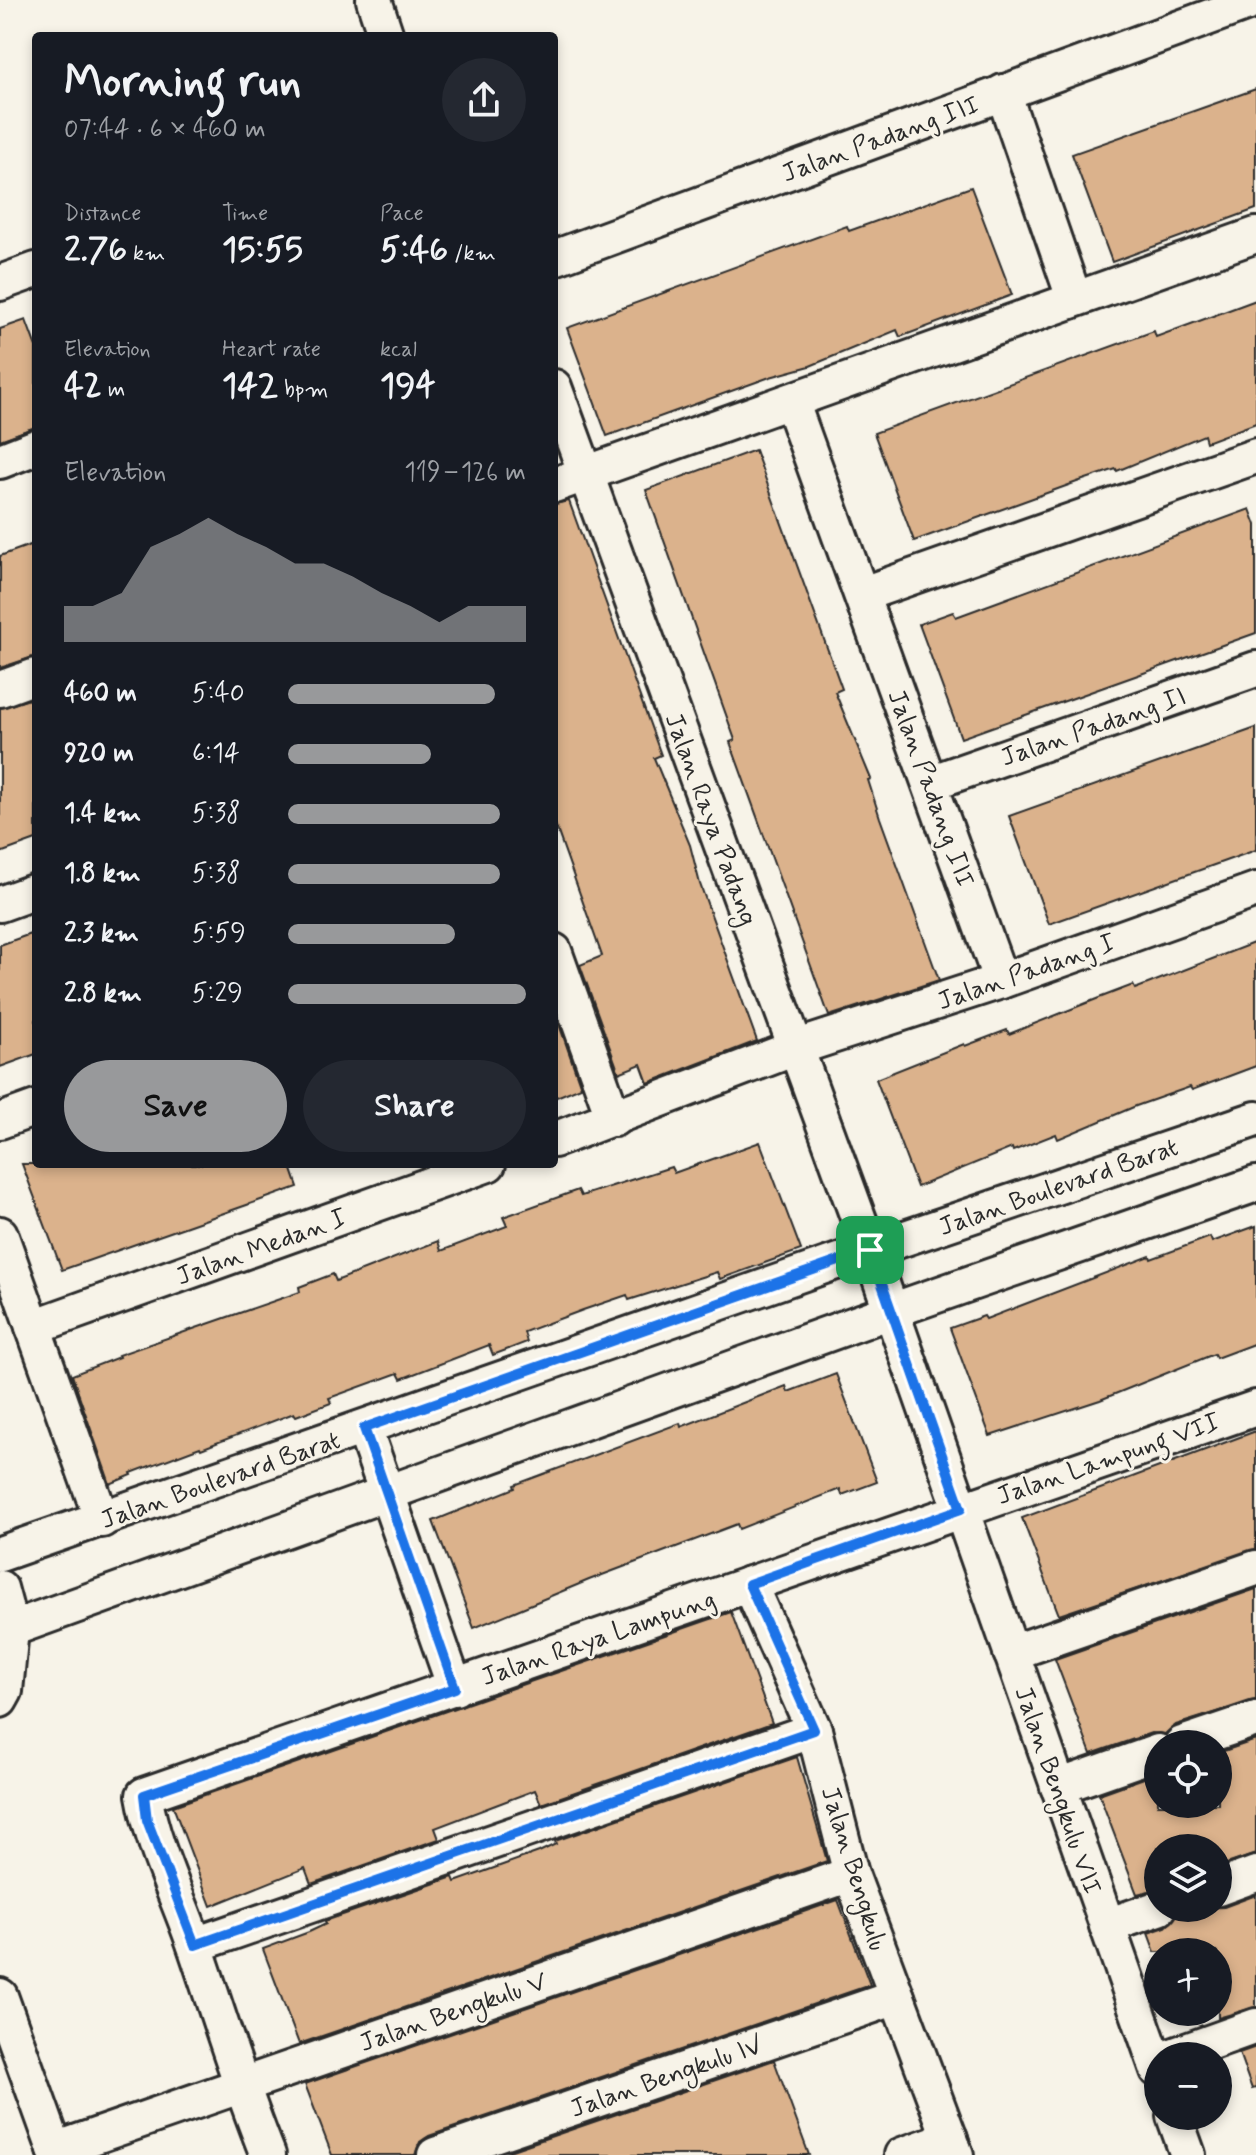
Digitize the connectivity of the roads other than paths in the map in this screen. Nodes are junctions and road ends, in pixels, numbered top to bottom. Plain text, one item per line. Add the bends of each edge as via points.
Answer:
1 (374, 0) edge
2 (1256, 0) edge
3 (385, 32) edge
4 (1003, 92) junction
5 (1256, 235) edge
6 (558, 257) edge
7 (32, 271) edge
8 (0, 283) edge
9 (1074, 298) junction
10 (558, 398) edge
11 (791, 401) junction
12 (32, 449) edge
13 (1256, 456) edge
14 (0, 461) edge
15 (586, 472) junction
16 (558, 483) edge
17 (863, 594) junction
18 (1256, 669) edge
19 (32, 677) edge
20 (0, 689) edge
21 (930, 783) junction
22 (1256, 890) edge
23 (32, 892) edge
24 (0, 904) edge
25 (558, 962) edge
26 (1001, 981) junction
27 (795, 1048) junction
28 (32, 1109) edge
29 (614, 1119) junction
30 (1256, 1119) edge
31 (0, 1121) edge
32 (558, 1139) edge
33 (477, 1168) edge
34 (1256, 1184) edge
35 (0, 1234) edge
36 (870, 1250) junction
37 (891, 1311) junction
38 (33, 1327) junction
39 (1256, 1408) edge
40 (364, 1428) junction
41 (387, 1494) junction
42 (961, 1509) junction
43 (102, 1520) junction
44 (0, 1554) edge
45 (1256, 1568) edge
46 (749, 1584) junction
47 (0, 1588) edge
48 (11, 1629) junction
49 (1011, 1653) junction
50 (455, 1688) junction
51 (0, 1700) edge
52 (1256, 1719) edge
53 (814, 1730) junction
54 (1223, 1730) edge
55 (1144, 1757) edge
56 (1058, 1787) junction
57 (851, 1874) junction
58 (1256, 1874) edge
59 (1232, 1883) edge
60 (1144, 1913) edge
61 (1107, 1926) junction
62 (195, 1945) junction
63 (897, 1997) junction
64 (4, 2017) edge
65 (1256, 2026) edge
66 (1153, 2042) edge
67 (1214, 2042) edge
68 (239, 2085) junction
69 (1179, 2130) edge
70 (953, 2147) edge
71 (56, 2152) edge
72 (268, 2155) edge
73 (435, 2155) edge
74 (902, 2155) edge
75 (1188, 2155) edge

1 - 3 street
2 - 4 street
4 - 6 street, Jalan Padang III
4 - 9 street, Jalan Padang III
5 - 9 street
7 - 8 street
9 - 11 street
10 - 15 street, Jalan Raya Padang
11 - 15 street
11 - 17 street, Jalan Padang III
12 - 14 street
13 - 17 street
15 - 16 street
15 - 27 street, Jalan Raya Padang
17 - 21 street, Jalan Padang III
18 - 21 street, Jalan Padang II
19 - 20 street
21 - 26 street, Jalan Padang III
22 - 26 street, Jalan Padang I
23 - 24 street
25 - 29 street
26 - 27 street, Jalan Padang I
27 - 29 street
27 - 36 street, Jalan Raya Padang
28 - 31 street
29 - 32 street
30 - 36 street, Jalan Boulevard Barat
33 - 38 street, Jalan Medan I
34 - 37 street
35 - 38 street
36 - 37 street, Jalan Raya Padang
36 - 40 street, Jalan Boulevard Barat
37 - 41 street
37 - 42 street, Jalan Bengkulu VII
38 - 43 street
39 - 42 street, Jalan Lampung VII
40 - 41 street
40 - 43 street, Jalan Boulevard Barat
41 - 48 street
41 - 50 street
42 - 46 street, Jalan Raya Lampung
42 - 49 street, Jalan Bengkulu VII
43 - 44 street, Jalan Boulevard Barat
45 - 49 street
46 - 50 street, Jalan Raya Lampung
46 - 53 street, Jalan Bengkulu
47 - 48 street
48 - 51 street
49 - 56 street, Jalan Bengkulu VII
50 - 62 street, Jalan Raya Lampung via 144,1795 147,1820
52 - 54 street
53 - 57 street, Jalan Bengkulu
53 - 62 street
55 - 56 street
56 - 61 street, Jalan Bengkulu VII
57 - 63 street, Jalan Bengkulu
57 - 68 street, Jalan Bengkulu V
58 - 59 street
60 - 61 street
61 - 66 street, Jalan Bengkulu VII
62 - 68 street
63 - 70 street, Jalan Bengkulu
63 - 73 street, Jalan Bengkulu IV
64 - 71 street
65 - 67 street
68 - 71 street, Jalan Bengkulu V
68 - 72 street
69 - 75 street
70 - 74 street

